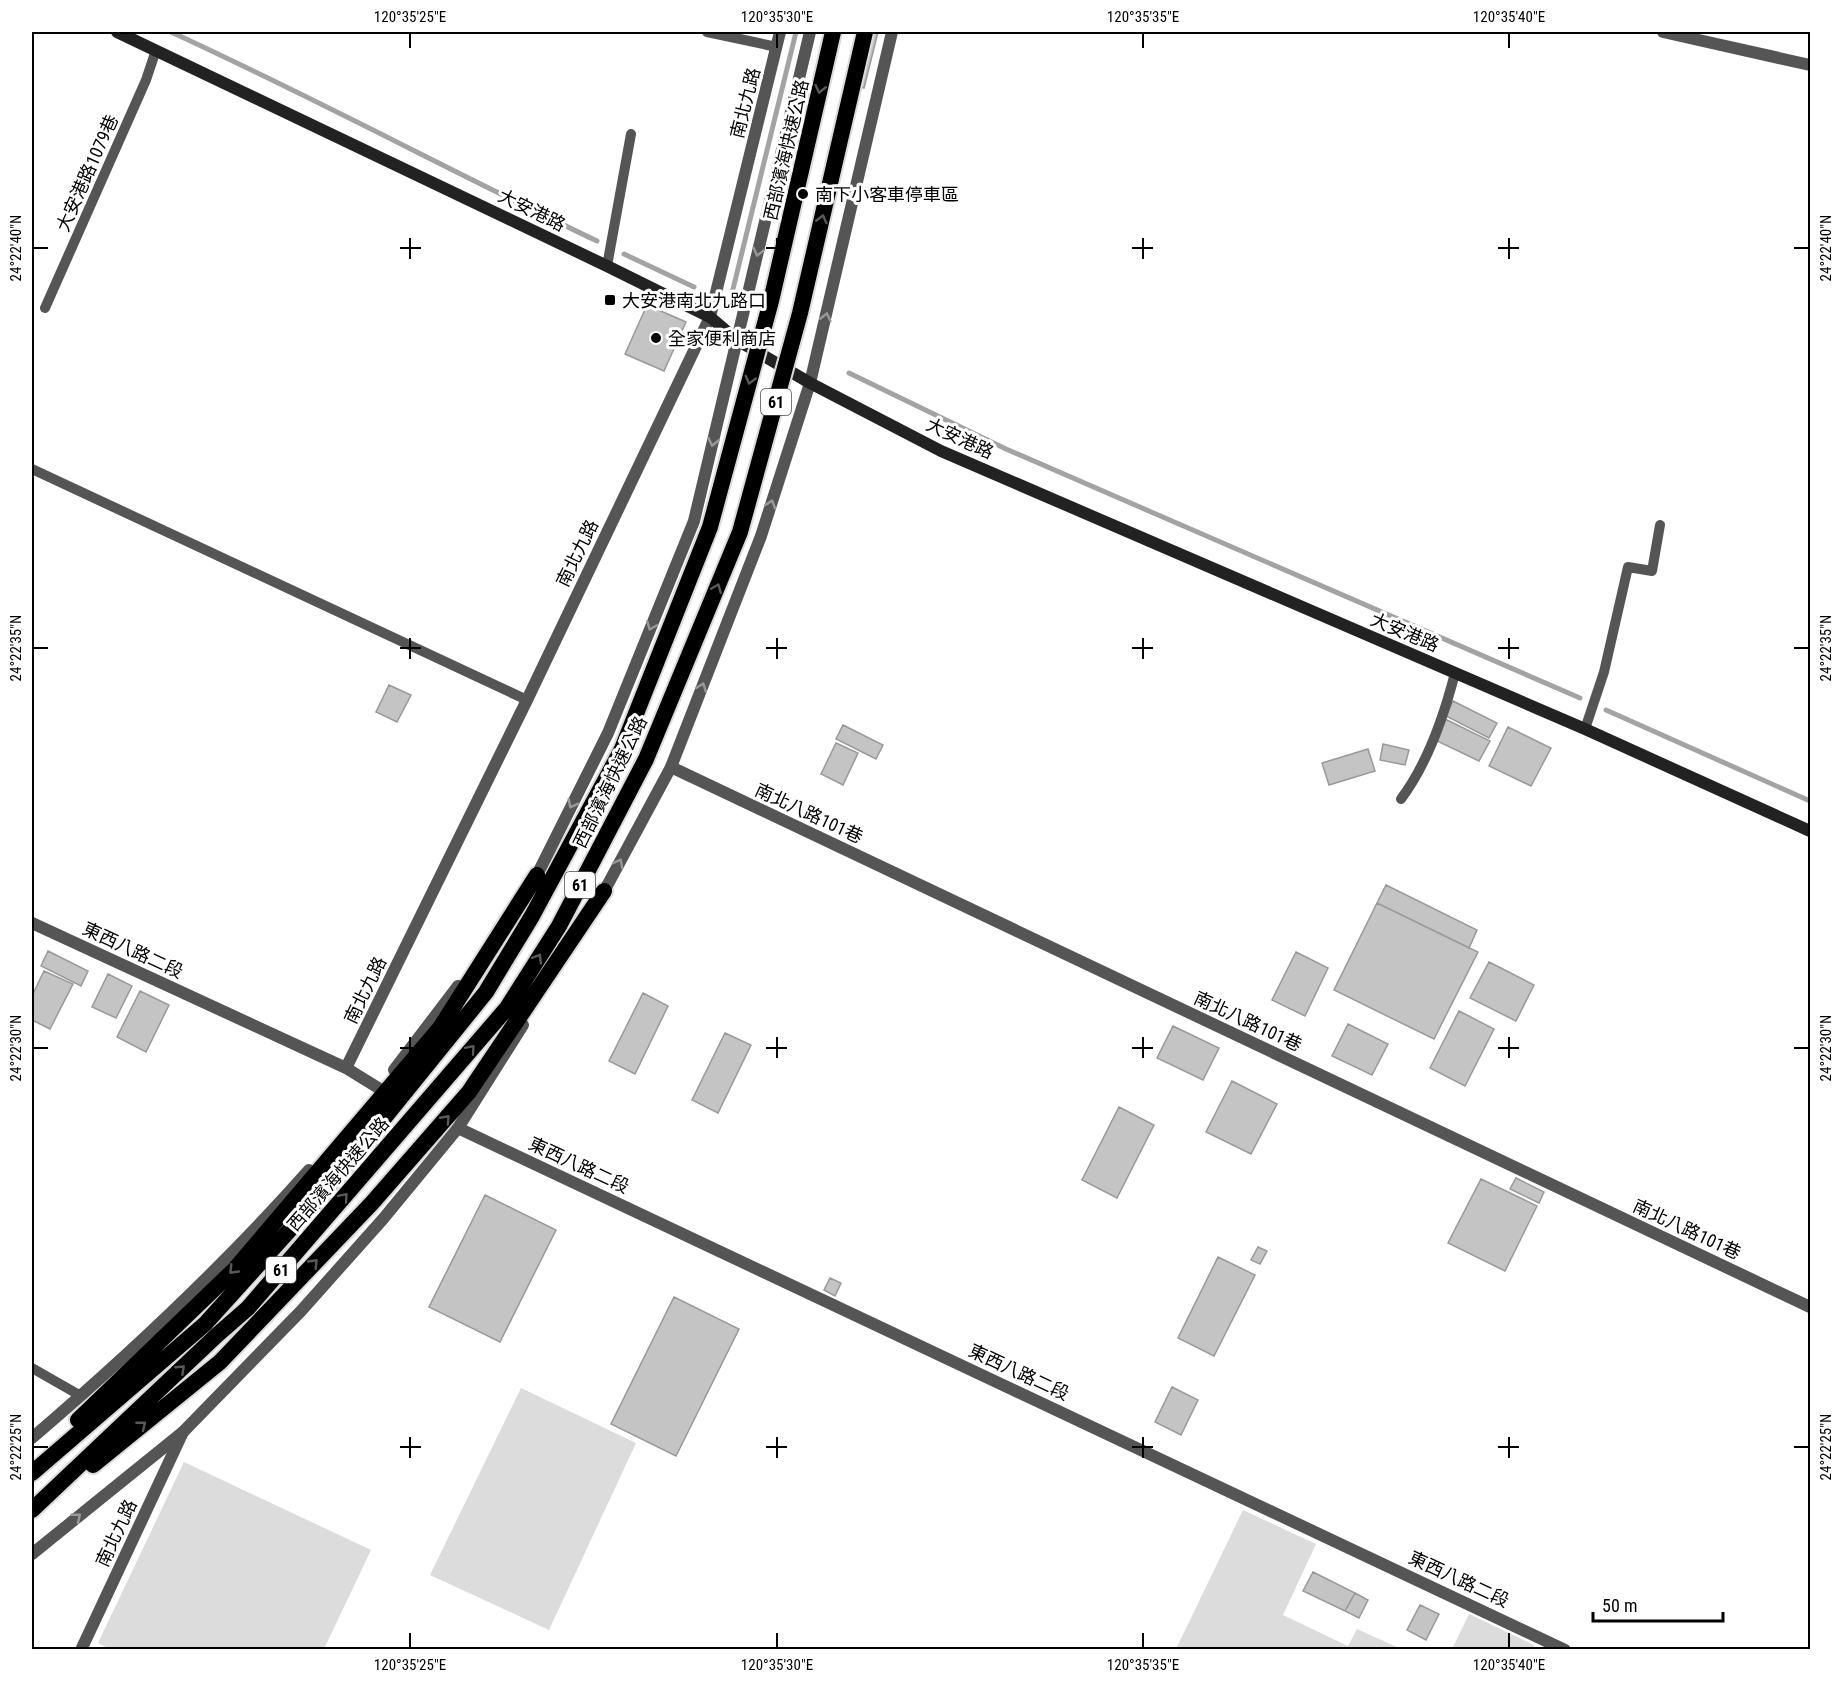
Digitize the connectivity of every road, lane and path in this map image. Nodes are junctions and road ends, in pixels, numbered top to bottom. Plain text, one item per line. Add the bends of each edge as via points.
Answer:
1 (117, 32) edge
2 (707, 32) edge
3 (780, 32) edge
4 (810, 32) edge
5 (833, 32) edge
6 (865, 32) edge
7 (892, 32) edge
8 (1663, 32) edge
9 (777, 47) junction
10 (156, 50) junction
11 (1810, 65) edge
12 (631, 134) dead end
13 (607, 266) junction
14 (45, 308) dead end
15 (710, 317) junction
16 (737, 340) junction
17 (810, 383) junction
18 (32, 469) edge
19 (1660, 525) dead end
20 (1455, 673) junction
21 (527, 699) junction
22 (1585, 729) junction
23 (671, 767) junction
24 (1401, 799) dead end
25 (1810, 831) edge
26 (537, 875) junction
27 (604, 891) junction
28 (32, 923) edge
29 (346, 1068) junction
30 (380, 1089) junction
31 (458, 1128) junction
32 (1810, 1307) edge
33 (32, 1368) edge
34 (81, 1396) junction
35 (183, 1432) junction
36 (32, 1437) edge
37 (32, 1467) edge
38 (32, 1473) edge
39 (32, 1510) edge
40 (32, 1515) edge
41 (32, 1554) edge
42 (81, 1650) edge
43 (1565, 1650) edge

1 - 10 main road, 大安港路
2 - 9 lane
3 - 9 street, 南北九路
4 -> 16 street
5 -> 38 highway, 西部濱海快速公路 / 61, bridge via 771,301 710,526 622,749 532,916 486,992 313,1204 205,1324
39 -> 6 highway, 西部濱海快速公路 / 61, bridge via 248,1308 507,1008 559,926 646,759 740,532 800,313
17 -> 7 street
8 - 11 street
9 - 15 street, 南北九路
10 - 13 main road, 大安港路
10 - 14 lane, 大安港路1079巷 via 146,81
12 - 13 lane
13 - 15 main road, 大安港路
15 - 16 main road, 大安港路
15 - 21 street, 南北九路
16 - 17 main road, 大安港路
16 -> 26 street via 694,521 608,733
17 - 20 main road, 大安港路 via 941,451
23 -> 17 street via 760,536
18 - 21 lane
19 - 22 lane via 1652,571 1628,567 1604,672
20 - 22 main road, 大安港路
20 - 24 lane via 1416,780
21 - 29 street, 南北九路
22 - 25 main road, 大安港路
27 -> 23 street
23 - 32 street, 南北八路101巷
26 - 30 street via 513,900 467,974
26 -> 37 highway via 440,1028 243,1260
27 - 31 street
40 -> 27 highway via 220,1362 372,1203 469,1092
28 - 29 street, 東西八路二段
29 - 30 street, 東西八路二段
30 - 34 street via 273,1210
31 - 35 street via 301,1311
31 - 43 street, 東西八路二段
33 - 34 lane
34 - 36 street
41 -> 35 street
35 - 42 street, 南北九路

